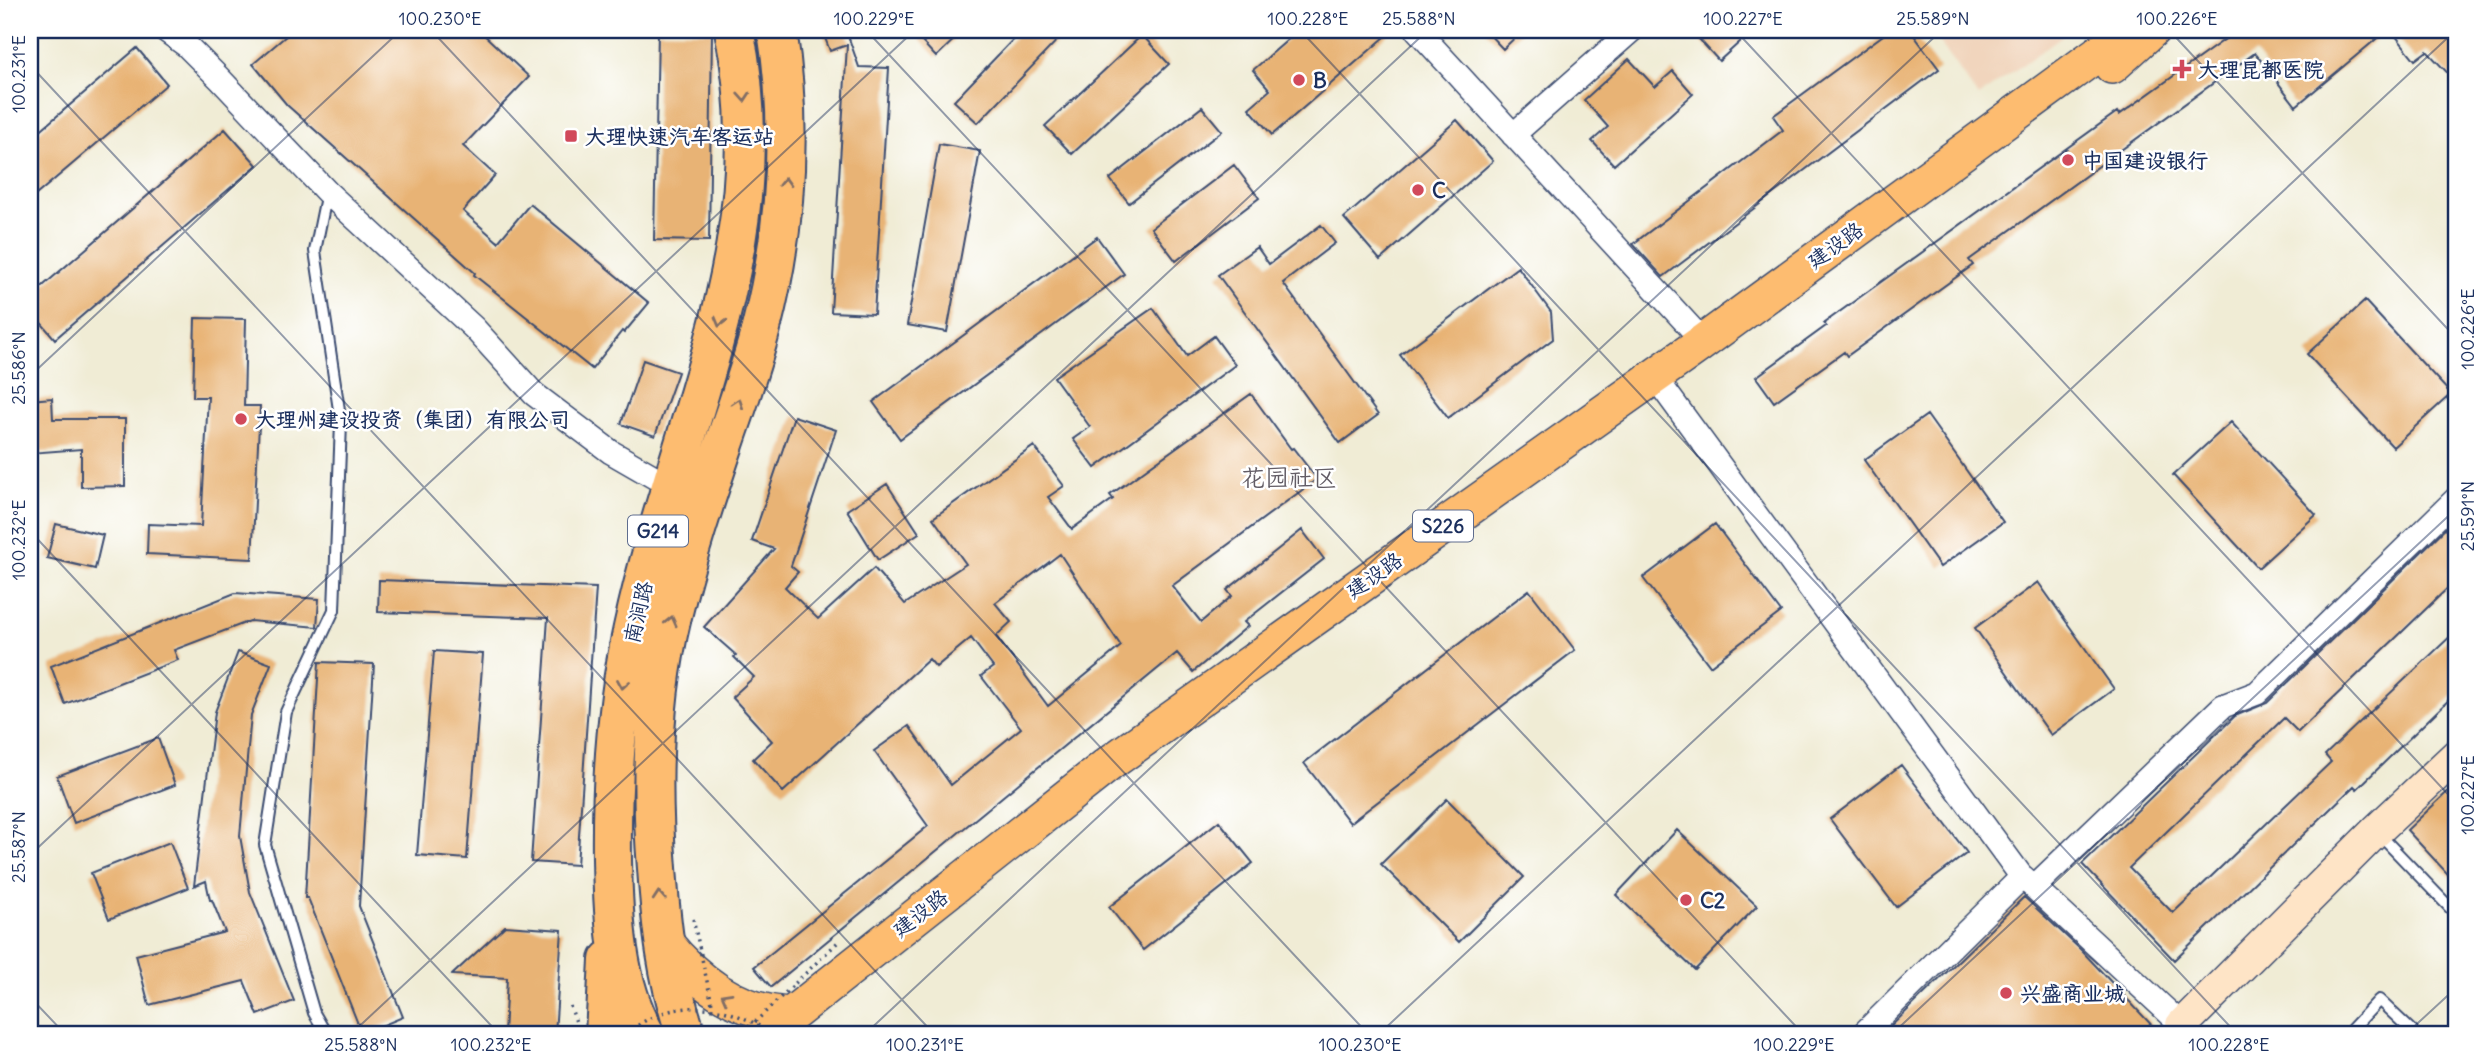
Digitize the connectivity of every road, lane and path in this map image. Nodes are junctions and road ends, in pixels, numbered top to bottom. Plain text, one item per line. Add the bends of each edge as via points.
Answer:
1 (165, 30) edge
2 (734, 30) edge
3 (776, 30) edge
4 (1417, 30) edge
5 (1632, 30) edge
6 (2124, 30) edge
7 (2152, 30) edge
8 (1513, 135) junction
9 (327, 192) junction
10 (1703, 341) junction
11 (1663, 388) junction
12 (670, 486) junction
13 (705, 498) junction
14 (2457, 498) edge
15 (2457, 755) edge
16 (2376, 831) junction
17 (2025, 879) junction
18 (612, 891) junction
19 (2457, 915) edge
20 (678, 929) junction
21 (839, 941) dead end
22 (713, 1008) junction
23 (786, 1028) edge
24 (2184, 1029) edge
25 (326, 1034) edge
26 (605, 1034) edge
27 (626, 1034) edge
28 (645, 1034) edge
29 (686, 1034) edge
30 (1863, 1034) edge
31 (2357, 1034) edge
32 (2415, 1034) edge

1 - 9 street via 187,46
2 -> 12 highway, 南涧路 / G214 via 746,143 738,236 716,334
13 -> 3 highway, 南涧路 / G214 via 755,350 779,240 786,137
4 - 8 street
5 - 8 street
6 - 10 main road, 建设路 / S226
7 - 11 main road, 建设路 / S226 via 2123,58
8 - 10 street
9 - 12 street via 474,327 534,394 611,452
9 - 25 lane via 314,251 341,423 334,610 286,712 265,845 314,1013
10 - 23 main road, 建设路 / S226 via 1110,762
11 - 17 street
11 - 23 main road, 建设路 / S226 via 1128,771
12 - 13 highway
12 -> 18 highway, 南涧路 / G214 via 632,629 618,719
20 -> 13 highway, 南涧路 / G214 via 655,851 653,747 672,616
14 - 17 street via 2257,694 2223,706
15 - 16 street
16 - 19 lane
16 - 24 street
17 - 24 street
17 - 30 street
18 - 26 highway
18 - 28 highway, 南涧路 / G214 via 619,955 633,1009
20 - 22 path, bridge
23 -> 20 main road via 724,996 692,972
20 - 29 highway, 南涧路 / G214 via 669,976
21 - 23 path, bridge
22 - 23 path, bridge
22 - 27 path, bridge via 664,1013
31 - 32 lane via 2352,1029 2379,1000

